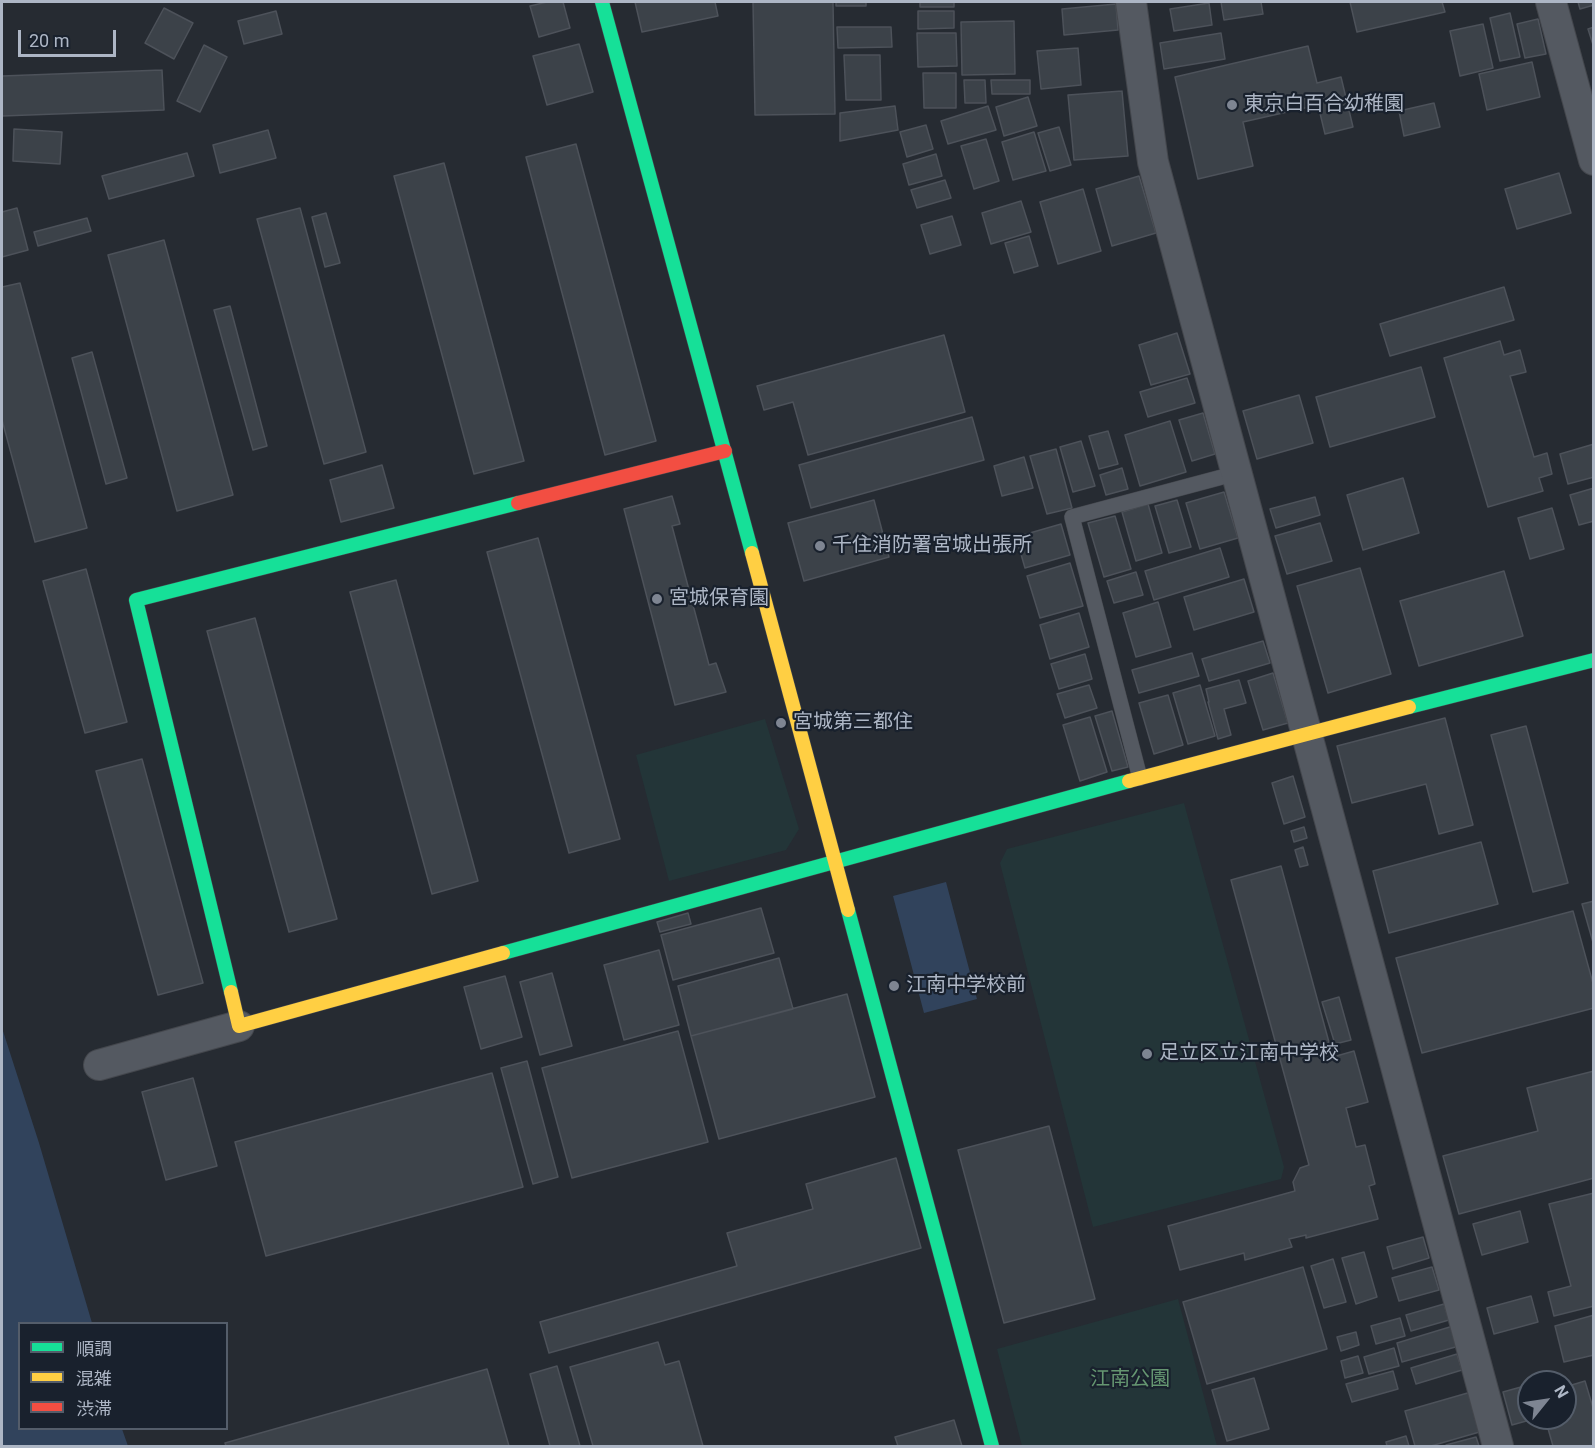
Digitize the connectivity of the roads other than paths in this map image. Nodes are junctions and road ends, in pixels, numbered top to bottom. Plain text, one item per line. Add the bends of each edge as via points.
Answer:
1 (602, 2) edge
2 (1131, 2) edge
3 (1551, 2) edge
4 (1593, 160) edge
5 (725, 452) junction
6 (1237, 473) junction
7 (1593, 660) edge
8 (1305, 734) junction
9 (1140, 778) junction
10 (835, 863) junction
11 (239, 1026) junction
12 (99, 1065) dead end
13 (992, 1446) edge
14 (1498, 1446) edge

1 - 5 street
2 - 6 street via 1153,162
3 - 4 street
5 - 10 street
5 - 11 street via 135,600
6 - 8 street
6 - 9 lane via 1071,517
7 - 8 street
8 - 9 street
8 - 14 street
9 - 10 street
10 - 11 street
10 - 13 street
11 - 12 street

